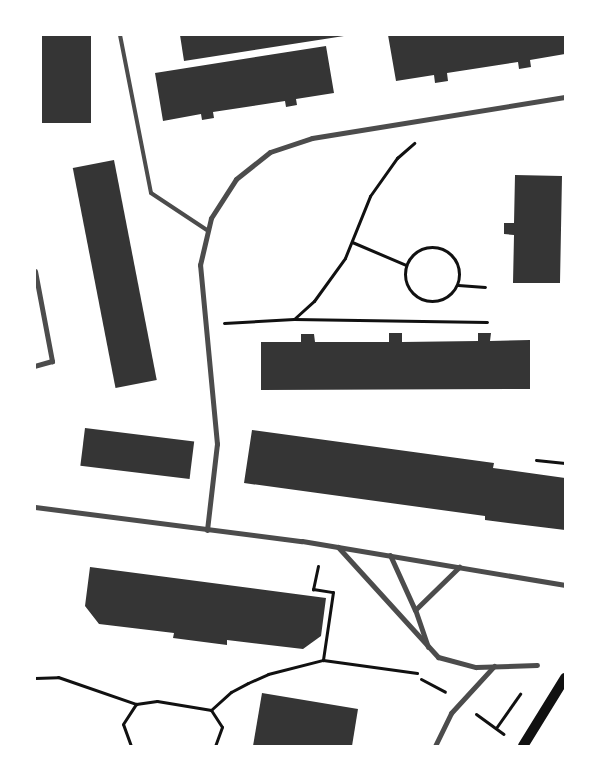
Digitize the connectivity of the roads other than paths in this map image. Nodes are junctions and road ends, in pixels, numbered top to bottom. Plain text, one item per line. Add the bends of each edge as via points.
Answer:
1 (120, 35) edge
2 (565, 97) edge
3 (207, 230) junction
4 (35, 271) edge
5 (35, 366) edge
6 (35, 507) edge
7 (207, 530) junction
8 (338, 547) junction
9 (390, 555) junction
10 (459, 567) junction
11 (565, 585) edge
12 (415, 610) junction
13 (429, 650) junction
14 (537, 665) dead end
15 (494, 666) junction
16 (565, 678) edge
17 (435, 746) edge
18 (523, 746) edge

1 - 3 lane via 151,193
2 - 3 street via 312,138 270,152 236,179 222,197
3 - 7 street via 200,265 218,444
4 - 5 street via 52,361
6 - 7 street
7 - 8 street
8 - 9 street
8 - 13 street
9 - 10 street
9 - 12 street
10 - 11 street
10 - 12 street
12 - 13 street
13 - 15 street via 456,664
14 - 15 street
15 - 17 street via 451,713
16 - 18 main road

